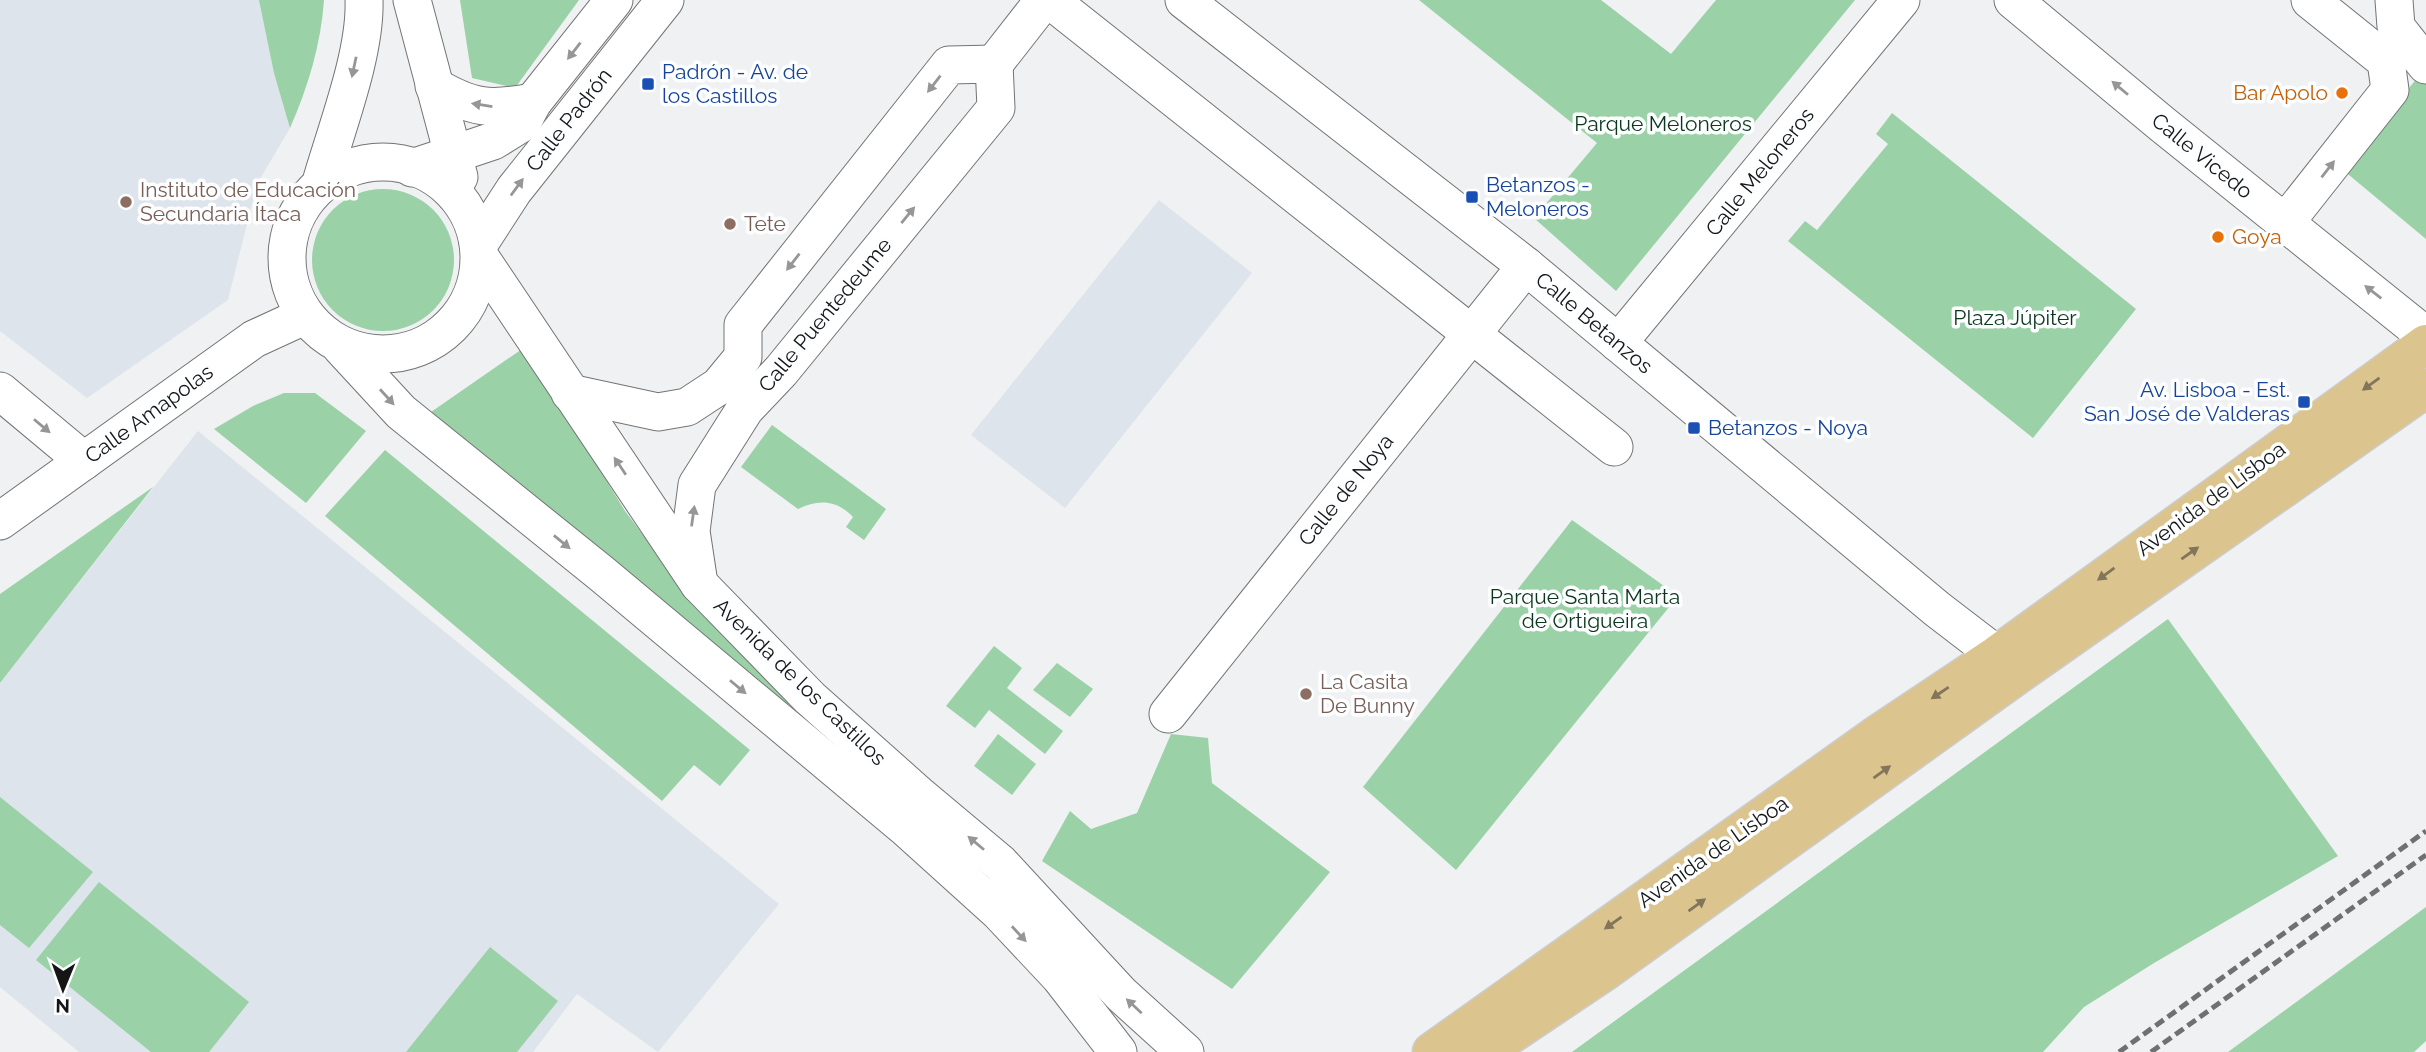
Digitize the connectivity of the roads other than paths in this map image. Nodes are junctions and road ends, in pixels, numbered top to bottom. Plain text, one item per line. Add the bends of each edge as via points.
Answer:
1 (364, 0) edge
2 (412, 0) edge
3 (614, 0) edge
4 (665, 0) edge
5 (1044, 0) edge
6 (1050, 0) edge
7 (1184, 0) edge
8 (1901, 0) edge
9 (2013, 0) edge
10 (2310, 0) edge
11 (2394, 0) edge
12 (2051, 11) edge
13 (994, 64) junction
14 (2426, 65) edge
15 (434, 86) junction
16 (533, 102) junction
17 (453, 155) junction
18 (412, 168) junction
19 (322, 179) junction
20 (467, 209) junction
21 (2285, 223) junction
22 (479, 251) junction
23 (1526, 267) junction
24 (304, 316) junction
25 (1470, 335) junction
26 (2426, 335) edge
27 (1618, 343) junction
28 (2426, 344) edge
29 (341, 346) junction
30 (743, 357) junction
31 (781, 371) junction
32 (2426, 387) edge
33 (0, 391) edge
34 (570, 393) junction
35 (1614, 447) dead end
36 (84, 461) junction
37 (0, 521) edge
38 (699, 583) junction
39 (2005, 666) junction
40 (1168, 714) dead end
41 (1602, 973) junction
42 (1118, 1052) edge
43 (1185, 1052) edge
44 (1432, 1052) edge
45 (1484, 1052) edge
46 (1507, 1052) edge

1 -> 19 street via 353,72
2 - 15 street
3 -> 16 street, Calle Padrón
22 -> 4 street, Calle Padrón via 514,190
5 - 13 street
6 - 25 street
7 - 23 street, Calle Betanzos
8 - 27 street, Calle Meloneros
9 - 12 street, Calle Vicedo
21 -> 10 street via 2390,90 2386,61
11 - 14 street via 2396,27
21 -> 12 street, Calle Vicedo via 2162,124
13 -> 30 street, Calle Puentedeume via 949,65 743,325
31 -> 13 street, Calle Puentedeume via 996,108
16 -> 15 street, Calle Padrón via 482,107
15 - 17 street
16 - 17 street, Calle Padrón via 522,123 493,141
17 - 18 street, Calle Padrón
17 - 20 street
18 - 19 street via 366,163
18 - 20 street via 433,178
19 - 24 street via 301,208 289,242 289,281
20 - 22 street via 474,220
26 -> 21 street, Calle Vicedo
22 - 29 street via 477,282 470,299 432,341 387,354
22 - 34 street, Avenida de los Castillos
23 - 25 street, Calle de Noya
23 - 27 street, Calle Betanzos
24 - 29 street via 318,332
24 - 36 street, Calle Amapolas via 254,339
25 - 35 street
25 - 40 street, Calle de Noya
27 - 39 street, Calle Betanzos
28 -> 39 main road, Avenida de Lisboa
29 -> 42 street, Avenida de los Castillos via 401,412 784,726 999,912 1060,977
30 - 31 street via 758,371
30 - 34 street, Calle Puentedeume via 719,386 687,407 658,412
38 -> 31 street, Calle Puentedeume via 691,531 698,485 745,409
39 -> 32 main road, Avenida de Lisboa
33 -> 36 street
38 -> 34 street, Avenida de los Castillos
36 - 37 street, Calle Amapolas
43 -> 38 street, Avenida de los Castillos via 1121,994 1000,863 810,698
41 -> 39 main road, Avenida de Lisboa
39 -> 44 main road, Avenida de Lisboa via 1880,733
41 - 45 main road, Avenida de Lisboa
41 - 46 main road

